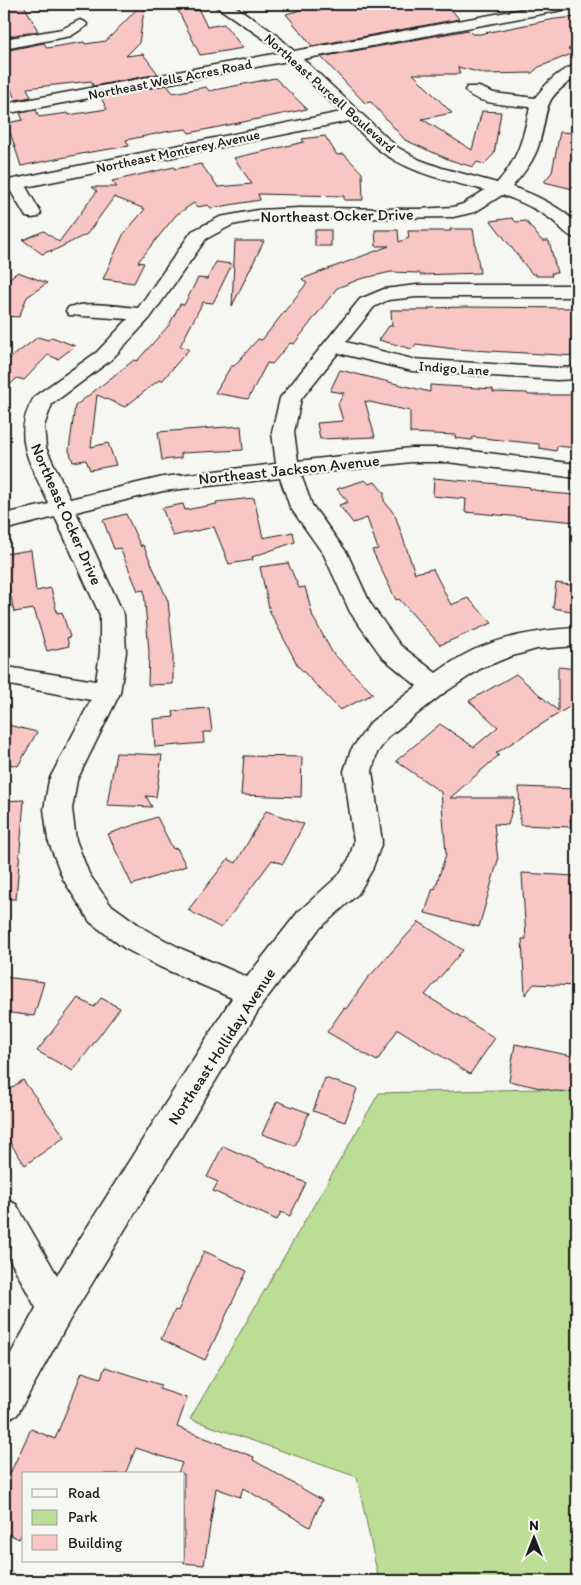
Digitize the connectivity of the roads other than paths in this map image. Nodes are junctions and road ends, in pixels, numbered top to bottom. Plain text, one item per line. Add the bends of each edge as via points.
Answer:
1 (222, 4) edge
2 (493, 4) edge
3 (573, 4) edge
4 (507, 16) junction
5 (80, 25) dead end
6 (4, 44) edge
7 (292, 56) junction
8 (577, 70) edge
9 (473, 90) dead end
10 (539, 103) junction
11 (4, 109) edge
12 (353, 115) junction
13 (10, 185) edge
14 (502, 188) junction
15 (32, 213) dead end
16 (577, 233) edge
17 (577, 291) edge
18 (76, 311) dead end
19 (143, 314) junction
20 (332, 345) junction
21 (577, 373) edge
22 (288, 469) junction
23 (577, 471) edge
24 (62, 508) junction
25 (4, 522) edge
26 (577, 637) edge
27 (7, 676) dead end
28 (435, 686) junction
29 (108, 694) junction
30 (252, 993) junction
31 (4, 1216) edge
32 (56, 1308) junction
33 (4, 1402) edge

1 - 7 street, Northeast Purcell Boulevard via 259,28
2 - 4 street
3 - 4 street, Northeast Wells Acres Road
4 - 7 street, Northeast Wells Acres Road
5 - 6 street via 66,33
7 - 11 street, Northeast Wells Acres Road
7 - 12 street, Northeast Purcell Boulevard
8 - 10 street, Northeast Ocker Drive via 556,82
9 - 10 street via 491,98
10 - 14 street, Northeast Ocker Drive via 530,145 520,168
12 - 13 street, Northeast Monterey Avenue
12 - 14 street, Northeast Purcell Boulevard via 391,151 414,164
13 - 15 street
14 - 16 street, Northeast Purcell Boulevard via 534,200 562,217
14 - 19 street, Northeast Ocker Drive via 469,208 453,212 299,213 258,215 227,221 199,235
17 - 20 street via 417,291 384,296 367,303
18 - 19 street
19 - 24 street, Northeast Ocker Drive via 104,356 43,401 33,426 35,448
20 - 21 street, Indigo Lane via 412,365
20 - 22 street via 292,398 283,432
22 - 23 street, Northeast Jackson Avenue via 447,454
22 - 24 street, Northeast Jackson Avenue via 163,484
22 - 28 street via 301,507 335,553 359,606 391,651
24 - 25 street, Northeast Jackson Avenue
24 - 29 street, Northeast Ocker Drive via 112,615 113,652
26 - 28 street, Northeast Holliday Avenue via 537,640 501,650 471,662
27 - 29 street
28 - 30 street, Northeast Holliday Avenue via 380,729 364,750 358,771 368,842 362,862 348,886 308,920
29 - 30 street, Northeast Ocker Drive via 63,780 58,809 62,840 77,879 100,913 135,939
30 - 32 street, Northeast Holliday Avenue
31 - 32 street
32 - 33 street, Northeast Holliday Avenue

